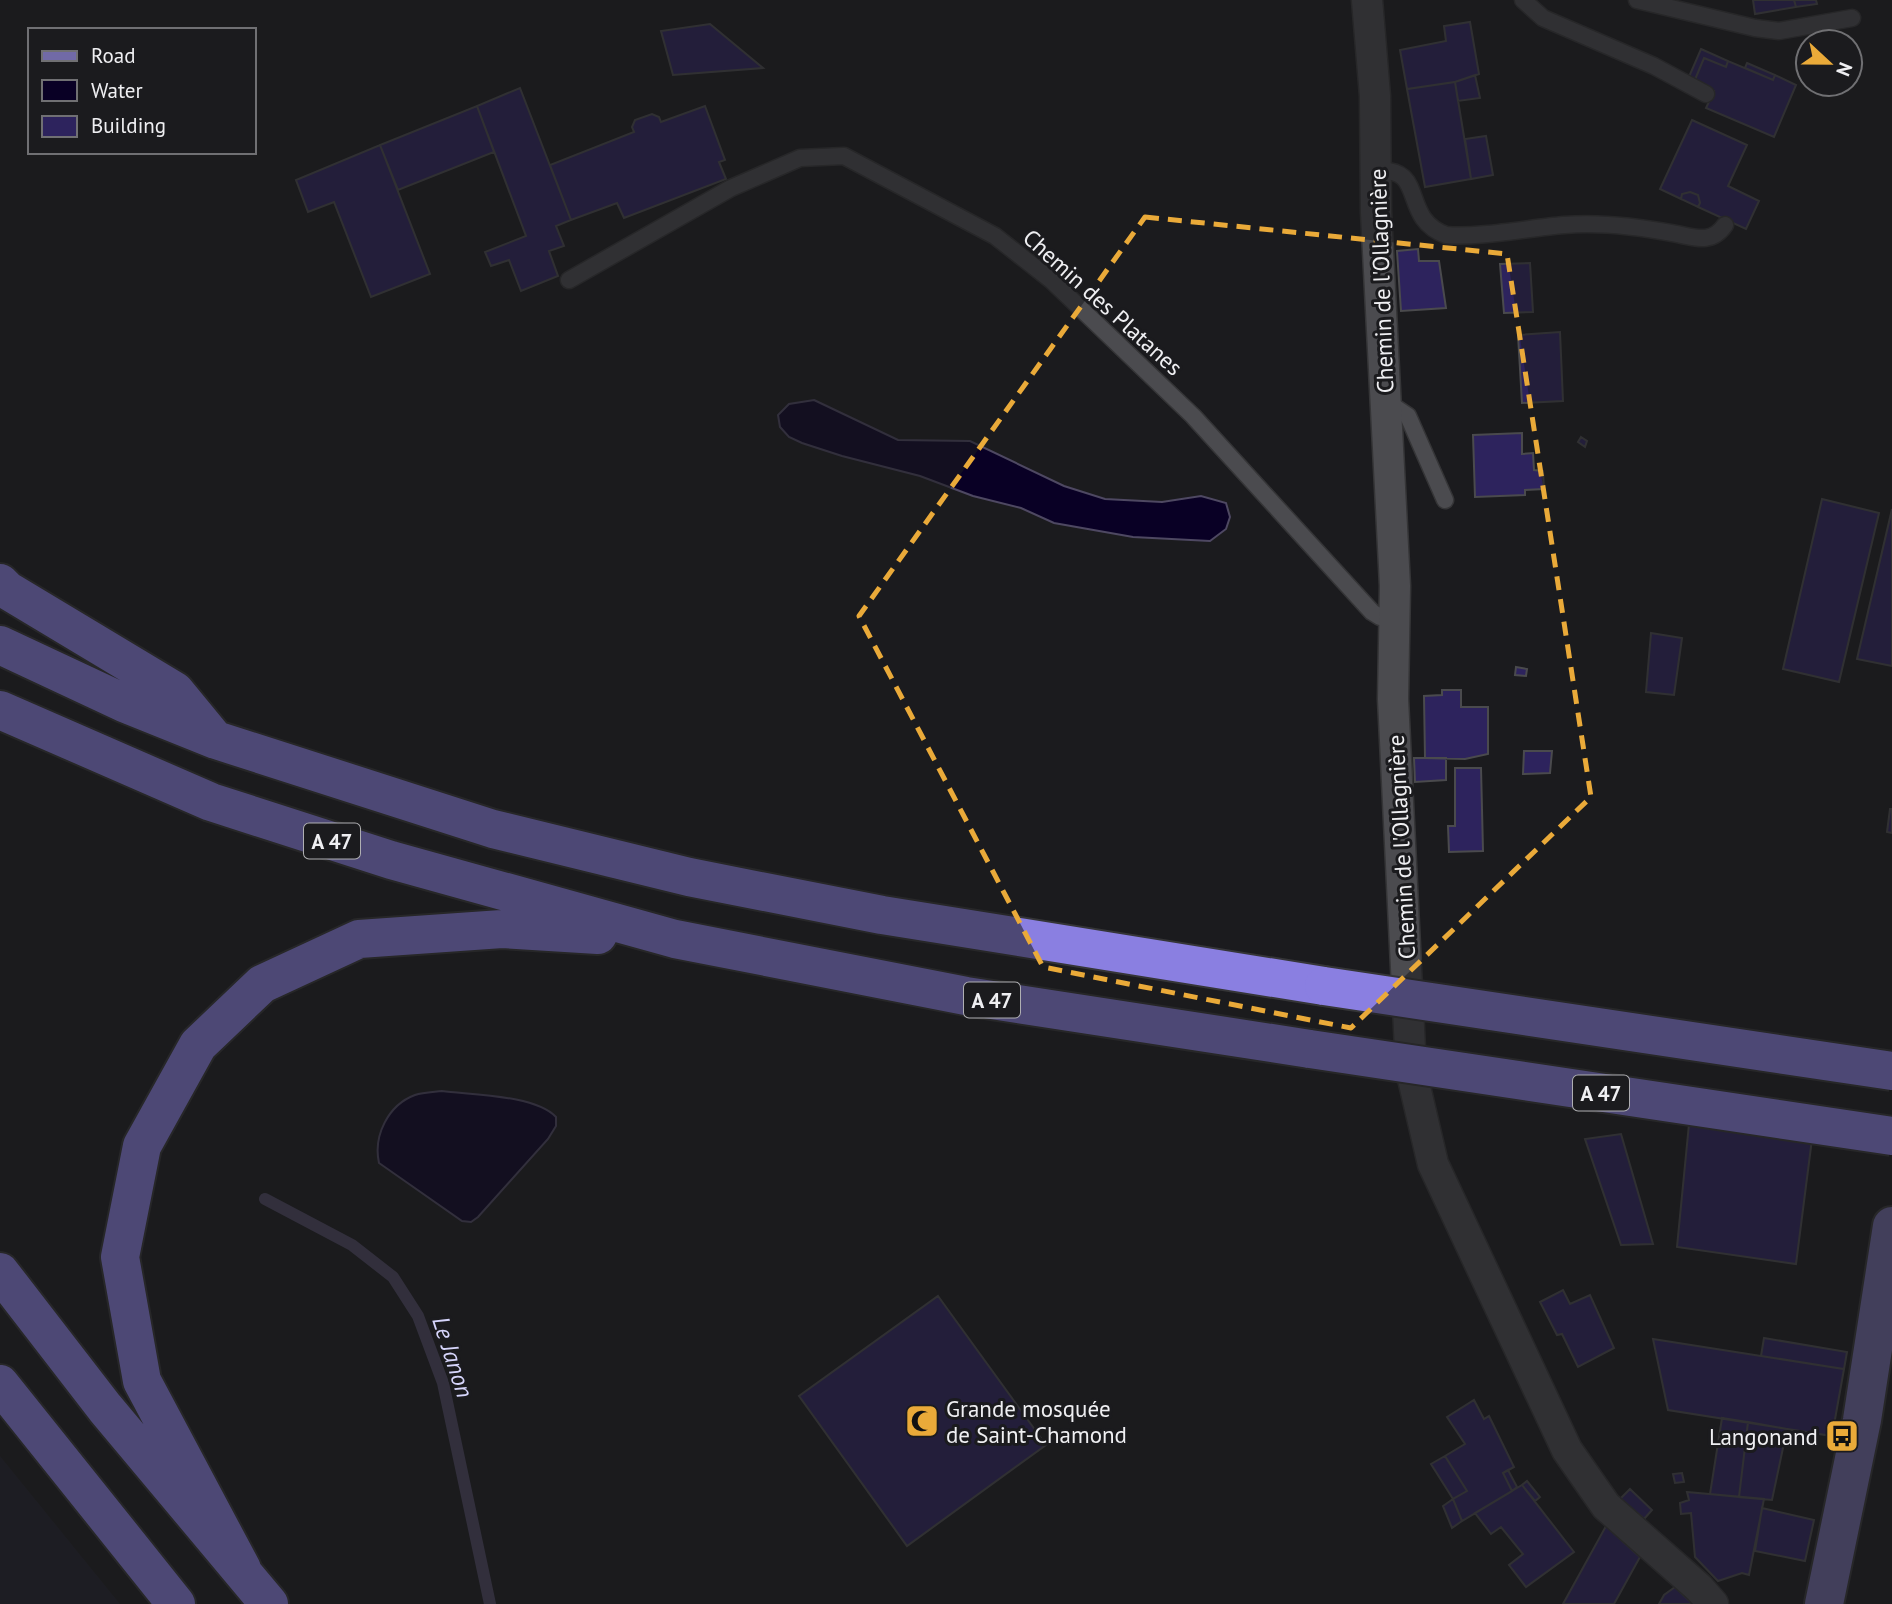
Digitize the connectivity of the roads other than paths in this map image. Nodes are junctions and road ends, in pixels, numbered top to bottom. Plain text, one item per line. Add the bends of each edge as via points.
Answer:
1 (1367, 0) edge
2 (1523, 0) edge
3 (1637, 0) edge
4 (1852, 18) dead end
5 (1706, 94) dead end
6 (1376, 171) junction
7 (1725, 225) dead end
8 (569, 280) dead end
9 (1387, 408) junction
10 (1445, 500) dead end
11 (0, 583) edge
12 (1394, 618) junction
13 (0, 645) edge
14 (0, 710) edge
15 (216, 740) junction
16 (676, 939) junction
17 (1892, 1071) edge
18 (1892, 1136) edge
19 (1892, 1226) edge
20 (0, 1272) edge
21 (0, 1384) edge
22 (242, 1569) junction
23 (176, 1604) edge
24 (269, 1604) edge
25 (1713, 1604) edge
26 (1824, 1604) edge

1 - 6 street, Chemin de l'Ollagnière
2 - 5 lane via 1543,18
3 - 4 lane via 1779,31
6 - 7 lane via 1399,172 1426,225 1446,235 1590,224 1700,239 1720,233
6 - 9 street, Chemin de l'Ollagnière
8 - 12 lane, Chemin des Platanes via 731,188 800,158 845,156 995,236 1051,280 1193,416 1372,612
9 - 10 lane via 1409,416
9 - 12 street, Chemin de l'Ollagnière
11 - 15 highway via 175,691
12 - 25 street, Chemin de l'Ollagnière via 1393,699 1411,1070 1433,1164 1567,1450 1606,1506
13 - 15 highway, A 47
14 - 16 highway, A 47 via 211,802 391,860
15 - 17 highway, A 47, bridge via 493,830 689,877 882,915
16 - 18 highway, A 47, bridge via 966,996
16 - 22 highway via 502,929 359,939 262,984 198,1045 142,1146 120,1257 142,1381
19 - 26 main road via 1863,1420
20 - 22 highway via 105,1408
21 - 23 highway
22 - 24 highway

